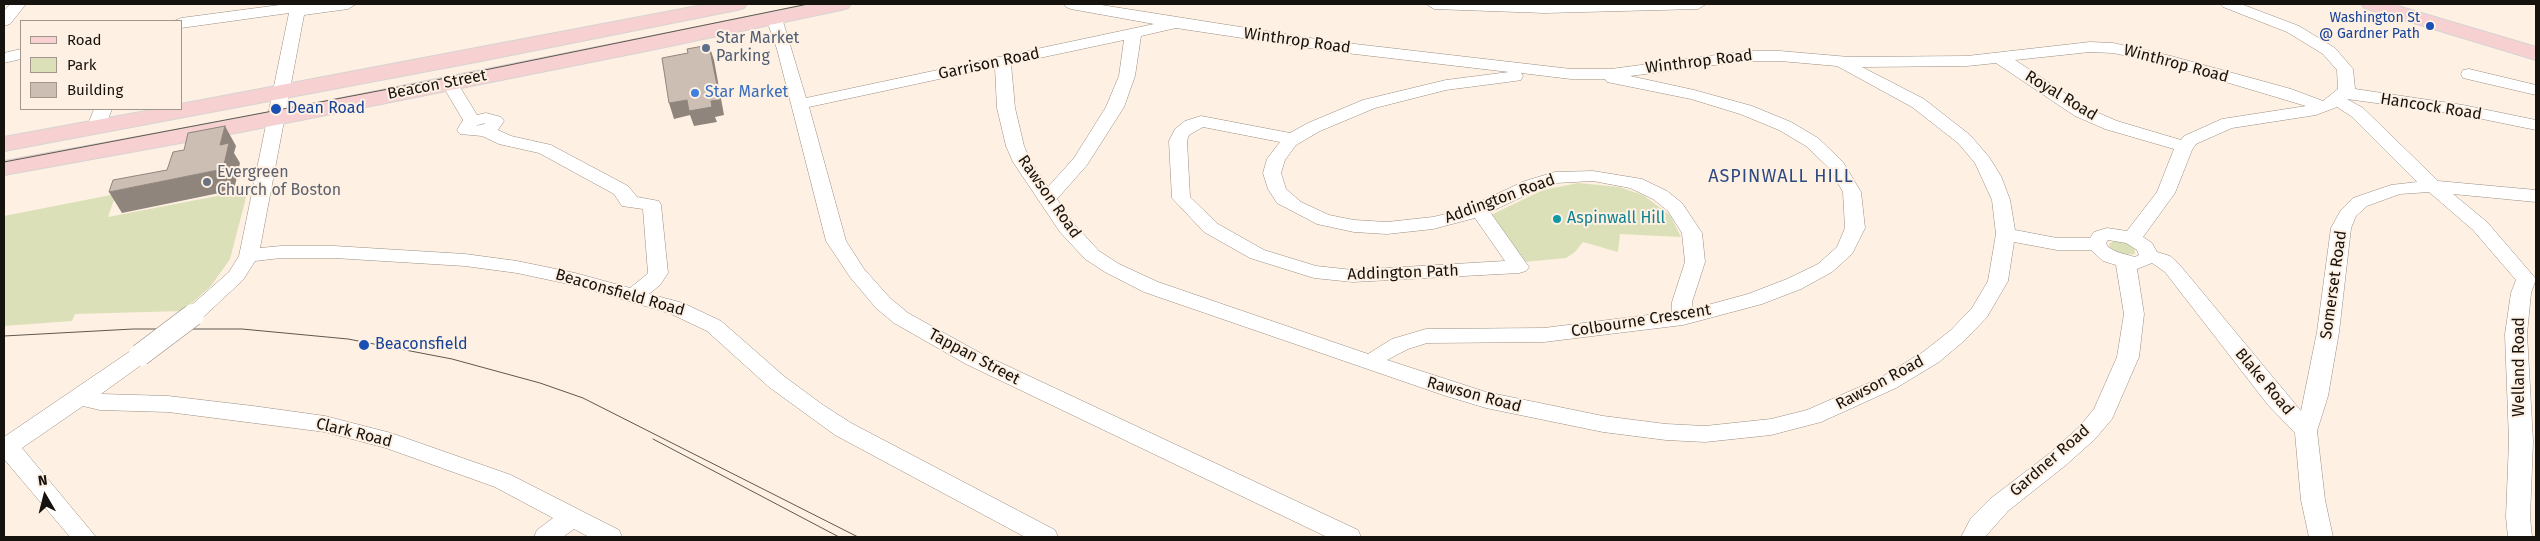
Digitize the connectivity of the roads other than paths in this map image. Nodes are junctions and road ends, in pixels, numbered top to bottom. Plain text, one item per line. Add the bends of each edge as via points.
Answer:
1 (18, 4) edge
2 (348, 4) edge
3 (735, 4) edge
4 (841, 4) edge
5 (1071, 4) edge
6 (1434, 4) edge
7 (1698, 4) edge
8 (2228, 4) edge
9 (2371, 4) edge
10 (297, 7) edge
11 (705, 10) junction
12 (774, 18) junction
13 (4, 21) edge
14 (182, 23) edge
15 (1177, 23) junction
16 (706, 32) junction
17 (1133, 34) junction
18 (20, 54) edge
19 (2536, 54) edge
20 (1999, 57) junction
21 (4, 58) edge
22 (1003, 61) junction
23 (1836, 61) junction
24 (1530, 70) junction
25 (1593, 74) junction
26 (2469, 74) dead end
27 (449, 83) junction
28 (2536, 90) edge
29 (278, 94) junction
30 (2335, 100) junction
31 (800, 104) junction
32 (182, 107) edge
33 (159, 110) edge
34 (274, 117) junction
35 (99, 118) edge
36 (2536, 126) edge
37 (1292, 139) junction
38 (4, 144) edge
39 (2184, 146) junction
40 (4, 168) edge
41 (2433, 186) junction
42 (2536, 196) edge
43 (1047, 199) junction
44 (1480, 210) junction
45 (2006, 234) junction
46 (2132, 238) junction
47 (2096, 244) junction
48 (248, 256) junction
49 (2149, 256) junction
50 (2126, 262) junction
51 (2531, 277) edge
52 (635, 295) junction
53 (1683, 318) junction
54 (1372, 362) junction
55 (80, 398) junction
56 (2306, 431) junction
57 (4, 448) edge
58 (573, 517) junction
59 (84, 537) edge
60 (546, 537) edge
61 (610, 537) edge
62 (1046, 537) edge
63 (1349, 537) edge
64 (1973, 537) edge
65 (2321, 537) edge
66 (2520, 537) edge

1 - 13 street
2 - 10 street
3 - 11 main road, Beacon Street
4 - 12 main road, Beacon Street
5 - 15 street, Winthrop Road
6 - 7 street via 1545,8
8 - 30 street via 2288,26 2329,51 2340,61 2348,83
9 - 19 main road
10 - 14 street
10 - 29 street
11 - 16 main road via 719,18 718,23
11 - 29 main road, Beacon Street
12 - 16 main road, Beacon Street
12 - 31 street, Tappan Street
15 - 17 street, Garrison Road
15 - 24 street, Winthrop Road via 1338,48
16 - 27 main road, Beacon Street
17 - 22 street, Garrison Road
17 - 43 street via 1127,76 1116,107 1078,164
18 - 21 street
20 - 23 street, Winthrop Road via 1944,62
20 - 30 street, Winthrop Road via 2090,47 2133,51 2285,93
20 - 39 street, Royal Road via 2081,112 2111,125
22 - 31 street, Garrison Road
22 - 43 street, Rawson Road via 1005,103 1016,149
23 - 25 street, Winthrop Road via 1772,55 1736,56
23 - 45 street, Rawson Road via 1918,104 1964,139 1992,176
24 - 25 street, Winthrop Road
24 - 37 street, Addington Road via 1512,77 1446,85 1383,100 1324,122
25 - 53 street, Colbourne Crescent via 1705,98 1771,119 1799,133 1822,150 1840,170 1850,188 1855,211 1853,233 1845,250 1829,266 1755,299
26 - 28 street
27 - 34 main road, Beacon Street
27 - 52 street via 479,126 505,140 545,149 620,189 629,202 652,205 658,273
29 - 32 main road, Beacon Street
29 - 34 street
30 - 36 street, Hancock Road via 2463,110
30 - 39 street via 2305,113 2223,125 2194,137
30 - 41 street, Welland Road via 2357,112
31 - 63 street, Tappan Street via 836,241 868,287 901,318 974,359
33 - 35 main road, Beacon Street
34 - 40 main road, Beacon Street
34 - 48 street
35 - 38 main road, Beacon Street
37 - 44 street, Addington Road via 1276,159 1273,178 1284,199 1311,215 1342,224 1387,228 1433,223
37 - 44 street, Addington Path via 1202,121 1188,127 1179,137 1182,199 1203,222 1257,254 1314,272 1353,276 1519,267
39 - 46 street via 2166,193
41 - 42 street, Somerset Road
41 - 51 street, Welland Road via 2480,226
41 - 56 street, Somerset Road via 2398,189 2360,202 2348,214 2341,228 2317,396
43 - 54 street, Rawson Road via 1083,246 1127,277
44 - 53 street, Addington Road via 1532,185 1561,177 1616,178 1651,189 1675,206 1692,233 1695,262 1682,302
45 - 47 street via 2053,243
45 - 54 street, Rawson Road via 1996,286 1980,312 1951,341 1918,366 1878,388 1814,416 1777,426 1700,434 1603,424 1470,396
46 - 47 street via 2107,234 2097,239
46 - 49 street via 2145,247
47 - 50 street via 2110,257
48 - 52 street, Beaconsfield Road via 281,252 341,253 466,260 536,270
48 - 55 street, bridge via 236,276 194,315
49 - 50 street via 2142,262
49 - 56 street, Blake Road via 2163,260 2172,268 2276,399
50 - 64 street, Gardner Road via 2134,314 2128,357 2104,413 2058,459 1999,505
51 - 66 street, Welland Road via 2521,293 2516,334 2521,442
52 - 62 street, Beaconsfield Road via 708,322 815,412
53 - 54 street, Colbourne Crescent via 1544,335 1426,336 1400,344
55 - 57 street
55 - 58 street, Clark Road via 206,408 325,424 391,441 503,481
56 - 65 street, Blake Road via 2313,500
57 - 59 street via 15,455
58 - 60 street
58 - 61 street, Clark Road

